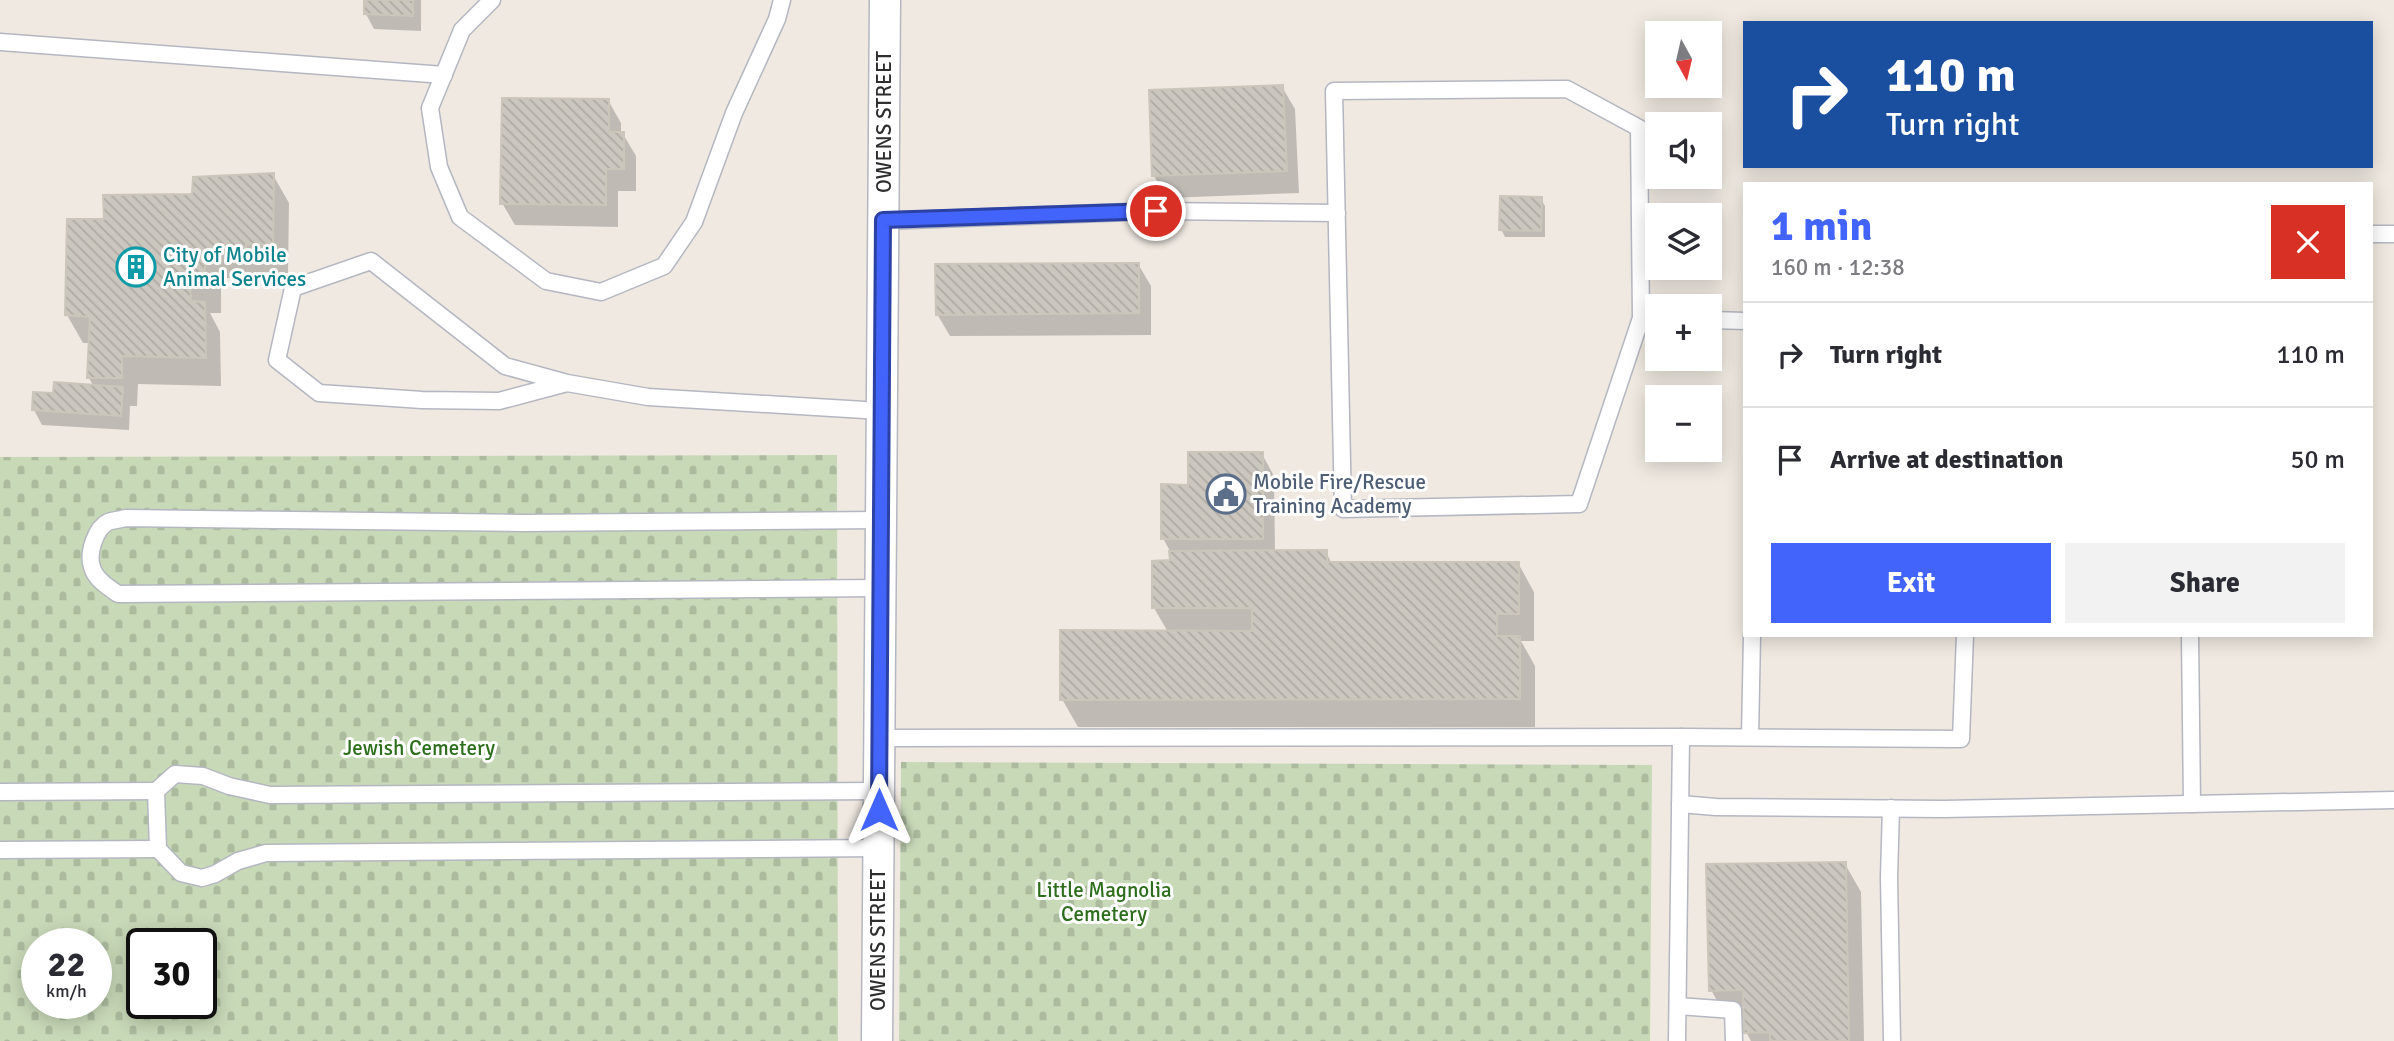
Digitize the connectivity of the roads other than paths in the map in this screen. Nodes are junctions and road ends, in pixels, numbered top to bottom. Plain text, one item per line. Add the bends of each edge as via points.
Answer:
1 (492, 0) edge
2 (782, 0) edge
3 (885, 0) edge
4 (0, 42) edge
5 (444, 75) junction
6 (1337, 213) junction
7 (883, 220) junction
8 (2373, 234) edge
9 (2394, 234) edge
10 (1648, 294) edge
11 (1722, 320) edge
12 (1743, 321) edge
13 (1645, 329) edge
14 (567, 383) junction
15 (881, 411) junction
16 (880, 520) junction
17 (880, 588) junction
18 (1752, 637) edge
19 (1965, 637) edge
20 (2190, 637) edge
21 (1681, 737) junction
22 (1750, 737) junction
23 (879, 738) junction
24 (156, 791) junction
25 (879, 791) junction
26 (0, 792) edge
27 (2394, 800) edge
28 (1680, 804) junction
29 (2192, 804) junction
30 (1891, 808) junction
31 (878, 848) junction
32 (158, 849) junction
33 (0, 850) edge
34 (1678, 1006) junction
35 (877, 1041) edge
36 (1677, 1041) edge
37 (1734, 1041) edge
38 (1892, 1041) edge

1 - 5 lane via 462,30
2 - 5 lane via 694,222 664,266 601,292 546,281 460,217 439,167 430,108
3 - 7 street, OWENS STREET
4 - 5 lane
6 - 7 lane via 1156,211
6 - 10 lane via 1334,91 1566,89 1639,128
6 - 13 lane via 1343,509 1579,504
7 - 15 street, OWENS STREET
8 - 9 lane
11 - 12 lane
14 - 14 lane via 505,366 371,261 293,288 277,360 319,393 499,401
14 - 15 lane via 648,397
15 - 16 street, OWENS STREET
16 - 17 street, OWENS STREET
16 - 17 lane via 522,523 125,518 106,523 97,535 91,566 101,582 118,594
17 - 23 street, OWENS STREET
18 - 22 lane
19 - 22 lane via 1961,739
20 - 29 lane
21 - 22 lane
21 - 23 lane
21 - 28 lane
23 - 25 street, OWENS STREET
24 - 25 lane via 175,774 203,776 270,795
24 - 26 lane
24 - 32 lane
25 - 31 street, OWENS STREET
27 - 29 lane
28 - 30 lane
28 - 34 lane
29 - 30 lane
30 - 38 lane
31 - 32 lane via 266,853 202,878 181,873
31 - 35 street, OWENS STREET
32 - 33 lane
34 - 36 lane
34 - 37 lane via 1733,1010

